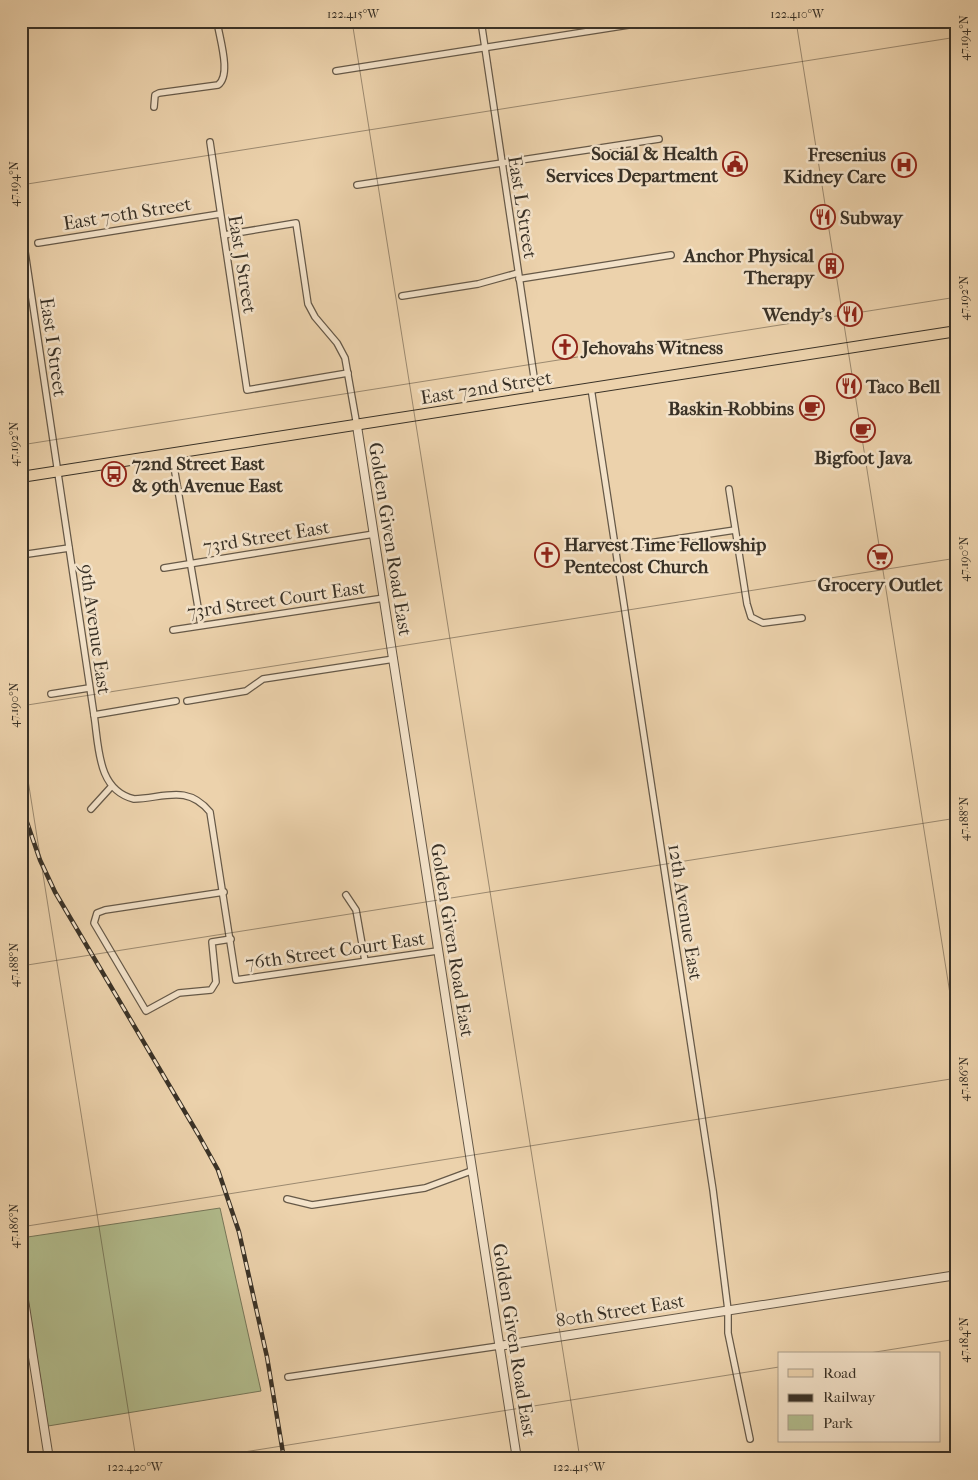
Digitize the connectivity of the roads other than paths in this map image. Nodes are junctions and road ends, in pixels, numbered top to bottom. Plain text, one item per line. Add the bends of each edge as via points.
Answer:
1 (217, 21) edge
2 (480, 21) edge
3 (654, 21) edge
4 (645, 22) edge
5 (484, 48) junction
6 (336, 71) dead end
7 (154, 107) dead end
8 (659, 139) dead end
9 (210, 142) dead end
10 (502, 164) junction
11 (357, 186) dead end
12 (220, 214) junction
13 (21, 225) edge
14 (224, 235) junction
15 (38, 243) dead end
16 (671, 255) dead end
17 (519, 276) junction
18 (402, 296) dead end
19 (957, 331) edge
20 (348, 373) junction
21 (591, 388) junction
22 (537, 397) junction
23 (357, 426) junction
24 (172, 454) junction
25 (58, 473) junction
26 (21, 477) edge
27 (729, 489) dead end
28 (736, 530) junction
29 (374, 534) junction
30 (69, 548) junction
31 (616, 548) junction
32 (21, 555) edge
33 (191, 563) junction
34 (164, 568) dead end
35 (384, 598) junction
36 (21, 605) edge
37 (802, 618) dead end
38 (201, 625) junction
39 (173, 630) dead end
40 (25, 632) dead end
41 (394, 659) junction
42 (89, 688) junction
43 (51, 694) dead end
44 (176, 701) dead end
45 (187, 701) dead end
46 (94, 716) junction
47 (111, 787) junction
48 (91, 809) dead end
49 (224, 892) junction
50 (346, 895) dead end
51 (230, 939) junction
52 (437, 950) junction
53 (365, 961) junction
54 (471, 1171) junction
55 (287, 1199) dead end
56 (956, 1276) edge
57 (21, 1281) edge
58 (957, 1290) edge
59 (728, 1310) junction
60 (499, 1346) junction
61 (288, 1377) dead end
62 (750, 1440) dead end
63 (49, 1459) edge
64 (517, 1459) edge

1 - 7 street via 225,74 222,82 159,93 153,100
2 - 5 street, East L Street
3 - 4 street
4 - 5 street
5 - 6 street
5 - 10 street, East L Street
8 - 10 street
9 - 12 street, East J Street
10 - 11 street
10 - 17 street, East L Street
12 - 14 street, East J Street
12 - 15 street, East 70th Street
13 - 25 street, East I Street
14 - 20 street via 296,223 308,304 342,350
14 - 20 street, East J Street via 247,390
16 - 17 street
17 - 18 street
17 - 22 street, East L Street
19 - 21 main road, East 72nd Street
20 - 23 street
21 - 22 main road, East 72nd Street
21 - 31 street, 12th Avenue East
22 - 23 main road, East 72nd Street
23 - 24 main road, East 72nd Street
23 - 29 street, Golden Given Road East
24 - 25 main road, East 72nd Street
24 - 33 street
25 - 26 main road, East 72nd Street
25 - 30 street, 9th Avenue East
27 - 28 street
28 - 31 street
28 - 37 street via 751,617 763,623
29 - 33 street, 73rd Street East
29 - 35 street, Golden Given Road East
30 - 32 street
30 - 42 street, 9th Avenue East
31 - 59 street, 12th Avenue East via 713,1190
33 - 34 street, 73rd Street East
33 - 38 street
35 - 38 street, 73rd Street Court East
35 - 41 street, Golden Given Road East
36 - 40 street
38 - 39 street, 73rd Street Court East
41 - 45 street via 263,679 246,691
41 - 52 street, Golden Given Road East
42 - 43 street
42 - 46 street, 9th Avenue East
44 - 46 street
46 - 47 street, 9th Avenue East via 102,768
47 - 48 street
47 - 49 street via 134,799 178,794 200,802 210,812
49 - 51 street
49 - 51 street via 112,908 100,911 94,923 146,1010 180,994 211,990 216,982 212,942
50 - 53 street via 356,910
51 - 53 street, 76th Street Court East via 236,980
52 - 53 street, 76th Street Court East
52 - 54 street, Golden Given Road East
54 - 55 street via 425,1188 322,1204
54 - 60 street, Golden Given Road East
56 - 58 street
56 - 59 street, 80th Street East
57 - 63 street
59 - 60 street, 80th Street East
59 - 62 street, 12th Avenue East via 728,1334
60 - 61 street, 80th Street East
60 - 64 street, Golden Given Road East

